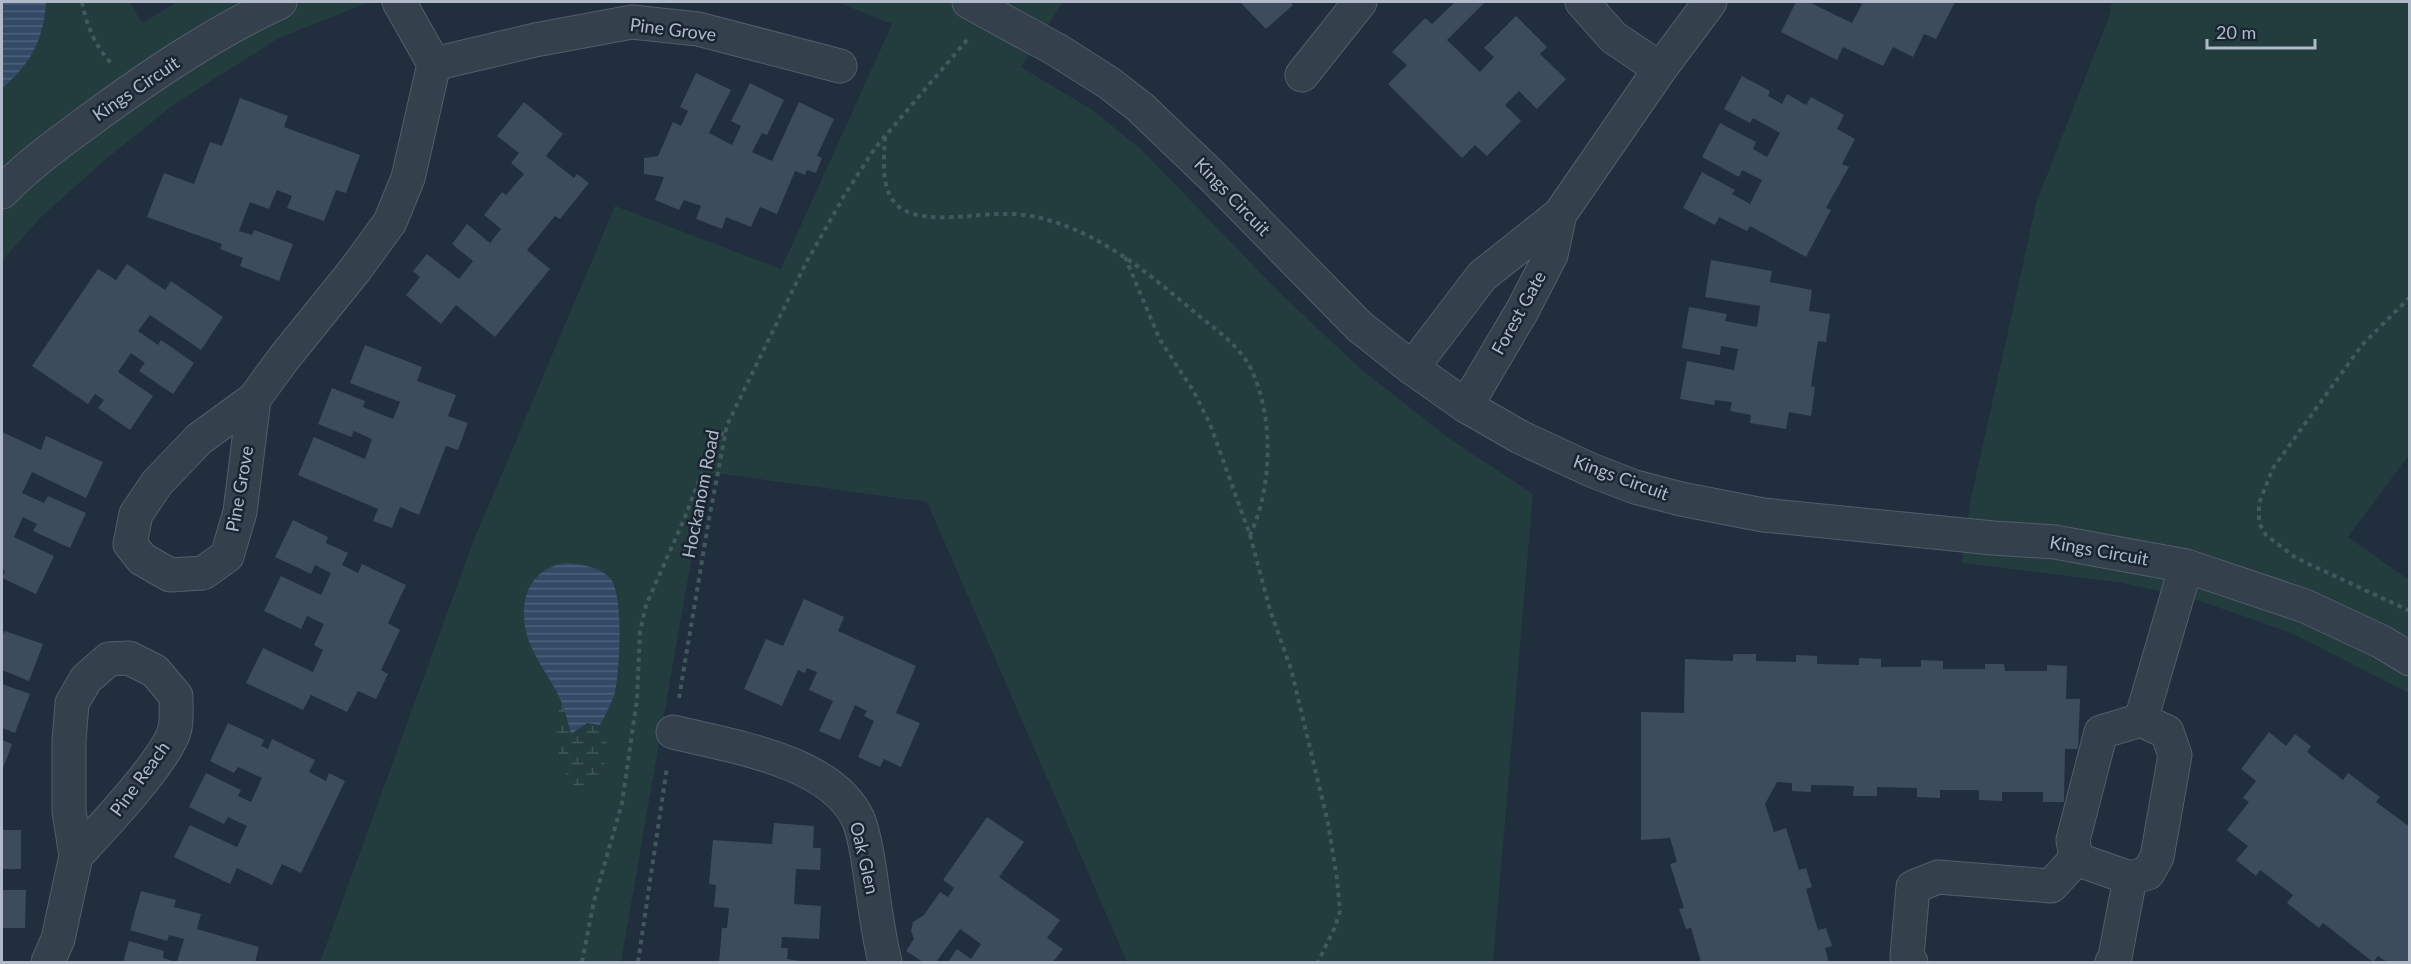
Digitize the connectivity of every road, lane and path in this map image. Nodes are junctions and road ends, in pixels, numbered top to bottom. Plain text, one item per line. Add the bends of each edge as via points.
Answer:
1 (82, 2) edge
2 (280, 2) edge
3 (399, 2) edge
4 (1360, 2) edge
5 (1582, 2) edge
6 (1710, 2) edge
7 (980, 7) edge
8 (434, 64) junction
9 (840, 66) dead end
10 (1660, 69) junction
11 (1302, 75) dead end
12 (135, 87) junction
13 (885, 136) junction
14 (2, 192) edge
15 (1560, 214) junction
16 (1125, 257) junction
17 (2409, 297) edge
18 (1412, 368) junction
19 (254, 399) junction
20 (1466, 406) junction
21 (727, 425) junction
22 (1250, 535) junction
23 (2186, 566) junction
24 (2409, 611) edge
25 (2409, 659) edge
26 (2141, 720) junction
27 (673, 732) junction
28 (76, 856) junction
29 (2076, 859) junction
30 (2130, 878) junction
31 (48, 963) edge
32 (582, 963) edge
33 (638, 963) edge
34 (885, 963) edge
35 (1318, 963) edge
36 (1911, 963) edge
37 (2112, 963) edge

1 - 12 path via 102,53
2 - 12 street, Kings Circuit
3 - 8 street
4 - 11 street
5 - 10 street via 1613,37
6 - 10 street, Forest Gate
7 - 13 path, Hockanom Road
7 - 18 street, Kings Circuit via 1092,72 1140,107 1359,326
8 - 9 street, Pine Grove via 632,22 698,29
8 - 19 street, Pine Grove via 408,178 390,222
10 - 15 street, Forest Gate
12 - 14 street, Kings Circuit via 25,168
13 - 16 path via 886,187 902,209 949,218 1004,213 1044,219
13 - 21 path, Hockanom Road via 844,196 806,263
15 - 18 street, Forest Gate via 1482,276
15 - 20 street, Forest Gate via 1551,255
16 - 22 path via 1160,340 1210,424
16 - 22 path via 1212,325 1249,366 1262,403 1267,466 1265,491
17 - 24 path via 2362,345 2273,468 2259,503 2259,523 2278,546
18 - 20 street, Kings Circuit
19 - 19 street, Pine Grove via 199,440 157,483 136,514 130,544 142,559 170,575 203,573 227,556 240,512
20 - 23 street, Kings Circuit via 1591,470 1681,499 1763,515 2055,542
21 - 27 path, Hockanom Road
21 - 32 path via 646,605 622,803 594,901
22 - 35 path via 1291,669 1328,823 1337,879 1340,911
23 - 25 street, Kings Circuit via 2305,606
23 - 26 street
26 - 29 street via 2101,732 2073,840
26 - 30 street via 2167,732 2175,755 2157,857 2148,873
27 - 33 path, Hockanom Road
27 - 34 street, Oak Glen via 794,766 832,786 858,818
28 - 28 street, Pine Reach via 69,811 72,703 86,679 108,659 129,658 155,671 176,696 175,730 159,758
28 - 31 street, Pine Reach via 58,939
29 - 30 street
29 - 36 street via 2051,886 1938,877 1913,887 1906,957
30 - 37 street

